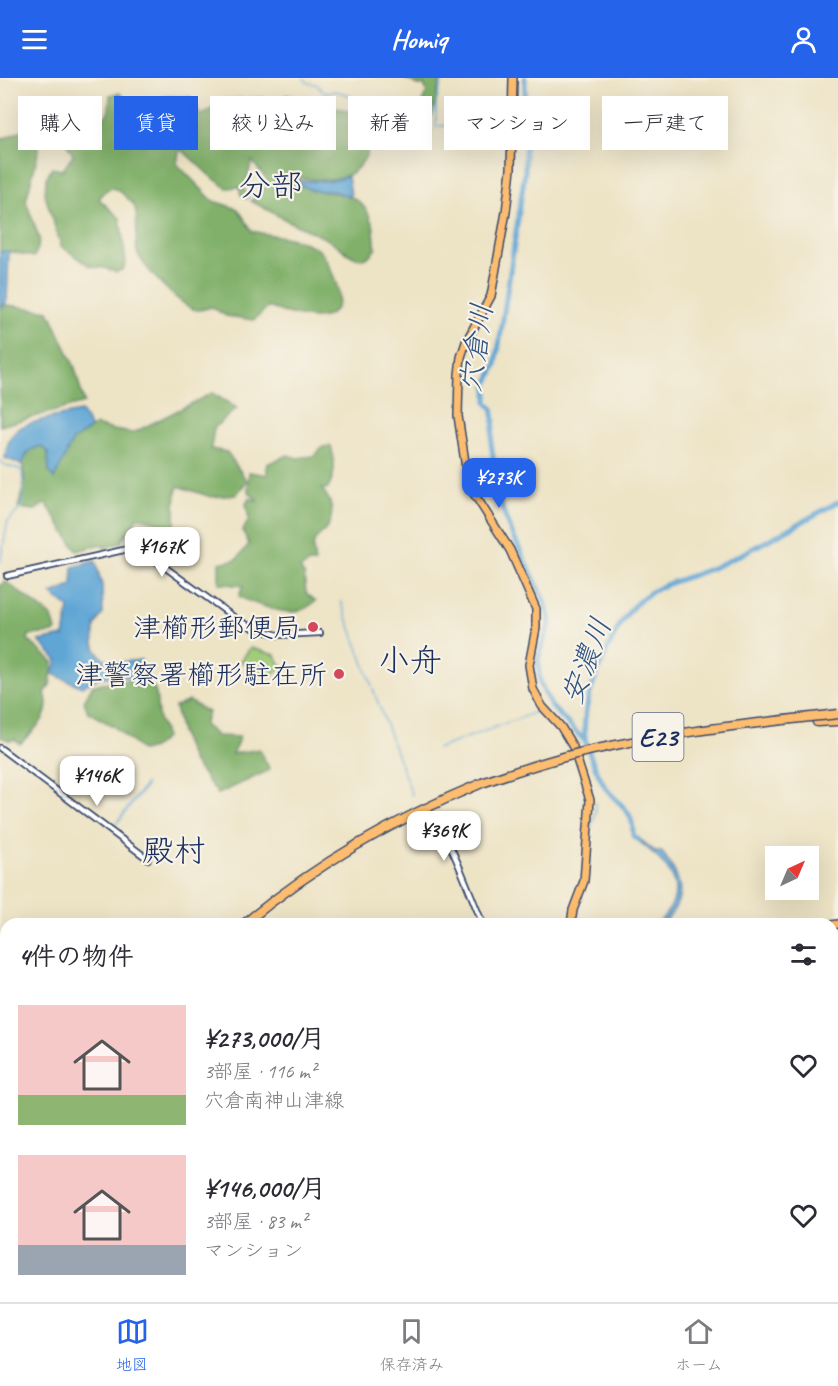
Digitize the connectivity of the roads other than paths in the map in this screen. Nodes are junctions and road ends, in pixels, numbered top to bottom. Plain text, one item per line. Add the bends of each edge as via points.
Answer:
1 (513, 78) edge
2 (7, 576) dead end
3 (320, 633) dead end
4 (838, 714) edge
5 (838, 720) edge
6 (0, 748) edge
7 (483, 786) junction
8 (430, 814) dead end
9 (341, 856) junction
10 (148, 859) dead end
11 (252, 918) edge
12 (260, 918) edge
13 (480, 918) edge
14 (572, 918) edge

1 - 14 main road via 511,169 504,223 491,296 461,357 459,421 473,492 510,550 536,609 529,659 534,689 573,747 590,800 584,881
2 - 3 street via 137,547 252,628 278,636
4 - 7 highway, E23, bridge via 626,742 551,760
5 - 7 highway, E23, bridge via 627,747
6 - 10 street
7 - 9 highway, E23 via 407,816
8 - 13 street via 454,855
9 - 11 highway, E23 via 296,883
9 - 12 highway, E23

